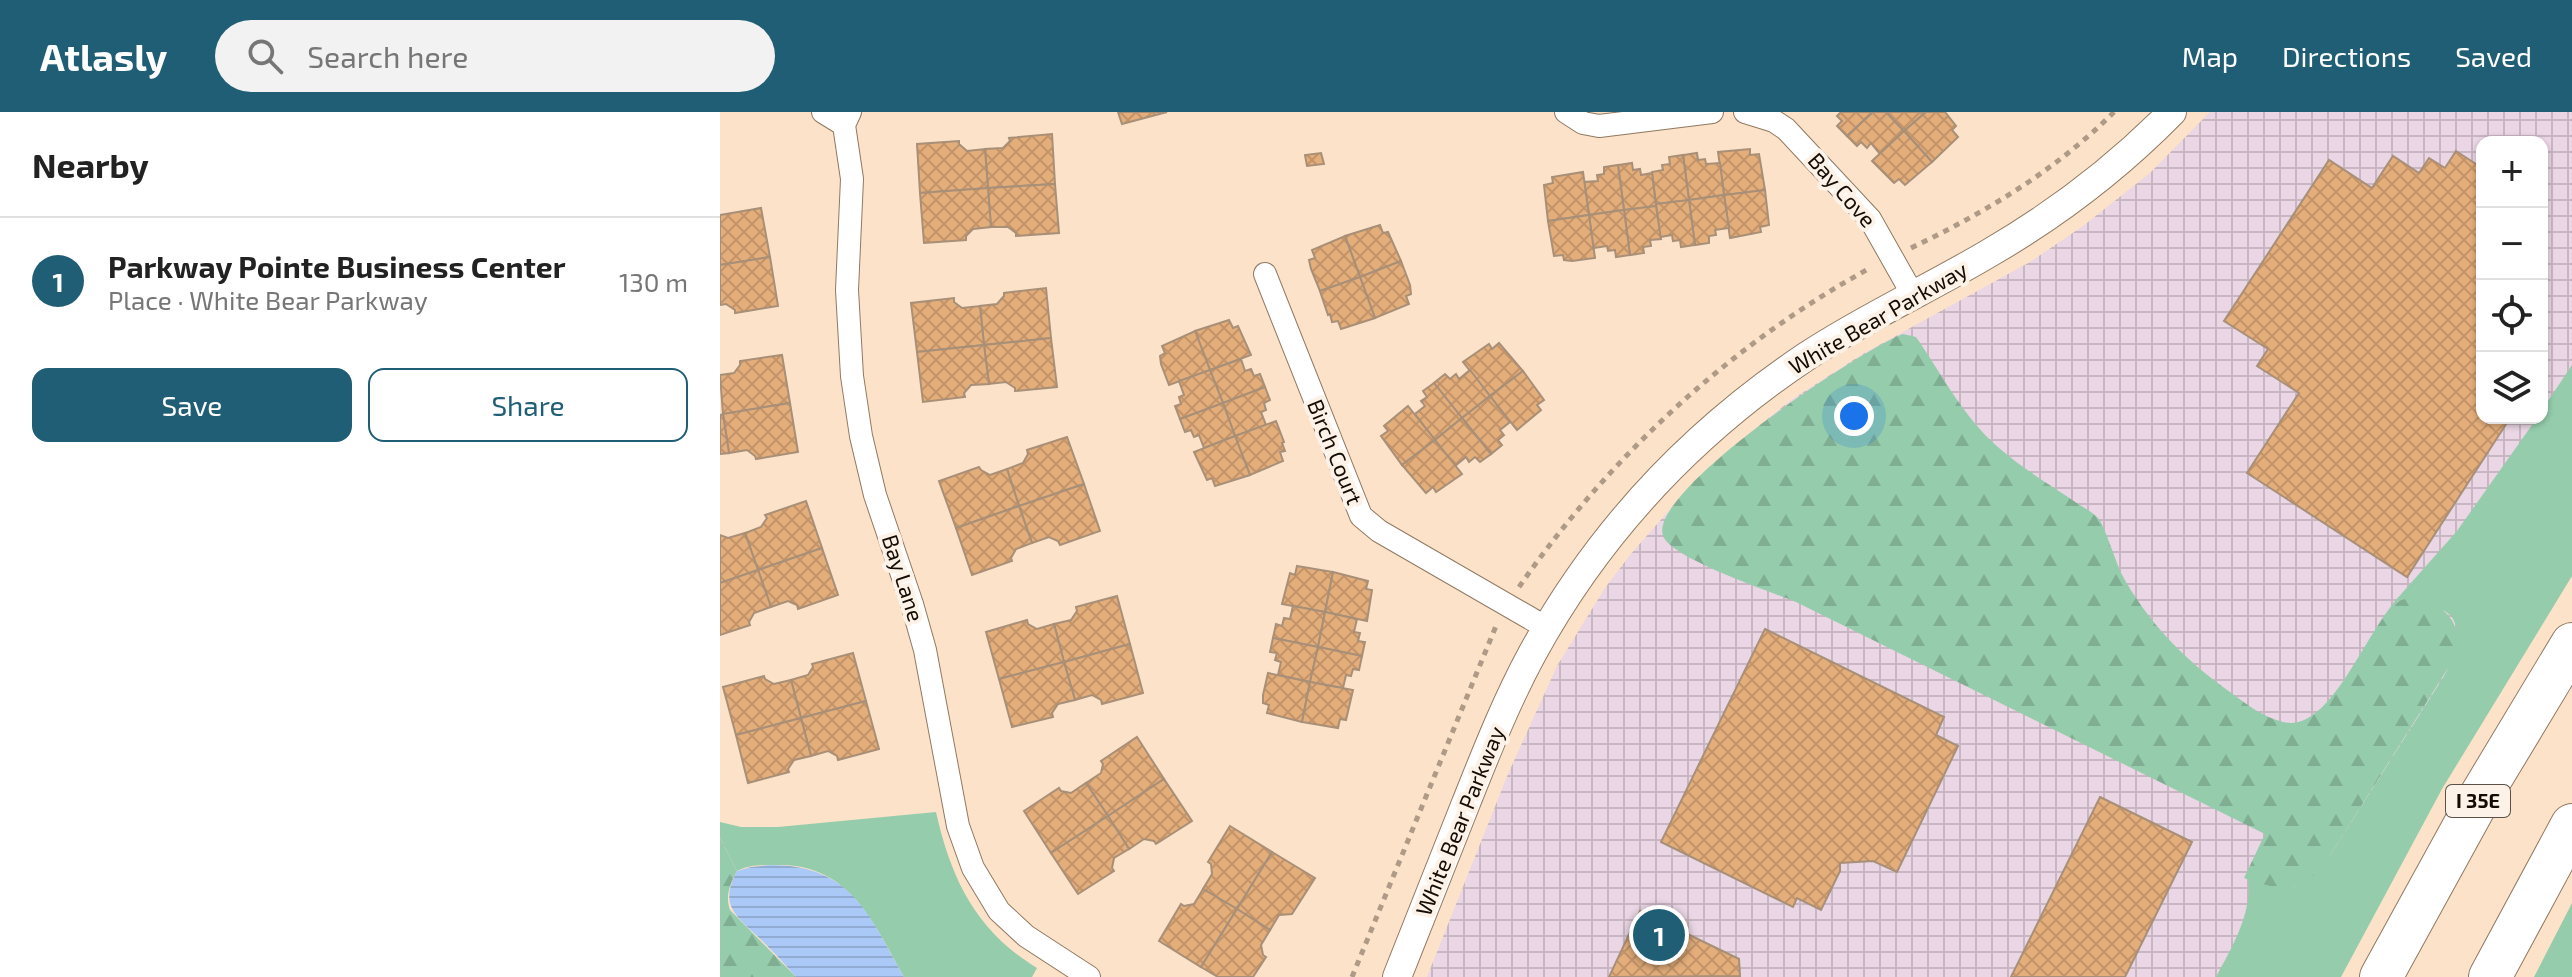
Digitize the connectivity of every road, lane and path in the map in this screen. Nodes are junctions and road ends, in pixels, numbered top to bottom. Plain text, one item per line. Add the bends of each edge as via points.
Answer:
1 (823, 112) edge
2 (1566, 112) edge
3 (1712, 112) edge
4 (1745, 112) edge
5 (2114, 112) edge
6 (2172, 112) edge
7 (847, 118) edge
8 (1913, 247) dead end
9 (1872, 267) dead end
10 (1265, 274) dead end
11 (1913, 295) junction
12 (1518, 587) dead end
13 (1497, 625) dead end
14 (1547, 628) junction
15 (2572, 644) edge
16 (2572, 825) edge
17 (2384, 971) edge
18 (1089, 977) edge
19 (1352, 977) edge
20 (1397, 977) edge
21 (2490, 977) edge

1 - 7 street, Bay Lane
2 - 3 street via 1599,126
4 - 11 street, Bay Cove via 1786,129 1865,213
5 - 8 path via 2030,183
6 - 11 street, White Bear Parkway via 2055,212
7 - 18 street, Bay Lane via 852,179 847,299 857,409 875,495 920,632 963,842 983,888 1005,917
9 - 12 path via 1765,336 1660,421 1601,482
10 - 14 street, Birch Court via 1364,519
11 - 14 street, White Bear Parkway via 1800,361 1709,431 1618,525
13 - 19 path
14 - 20 street, White Bear Parkway via 1492,738
15 - 17 highway, I 35E
16 - 21 highway

